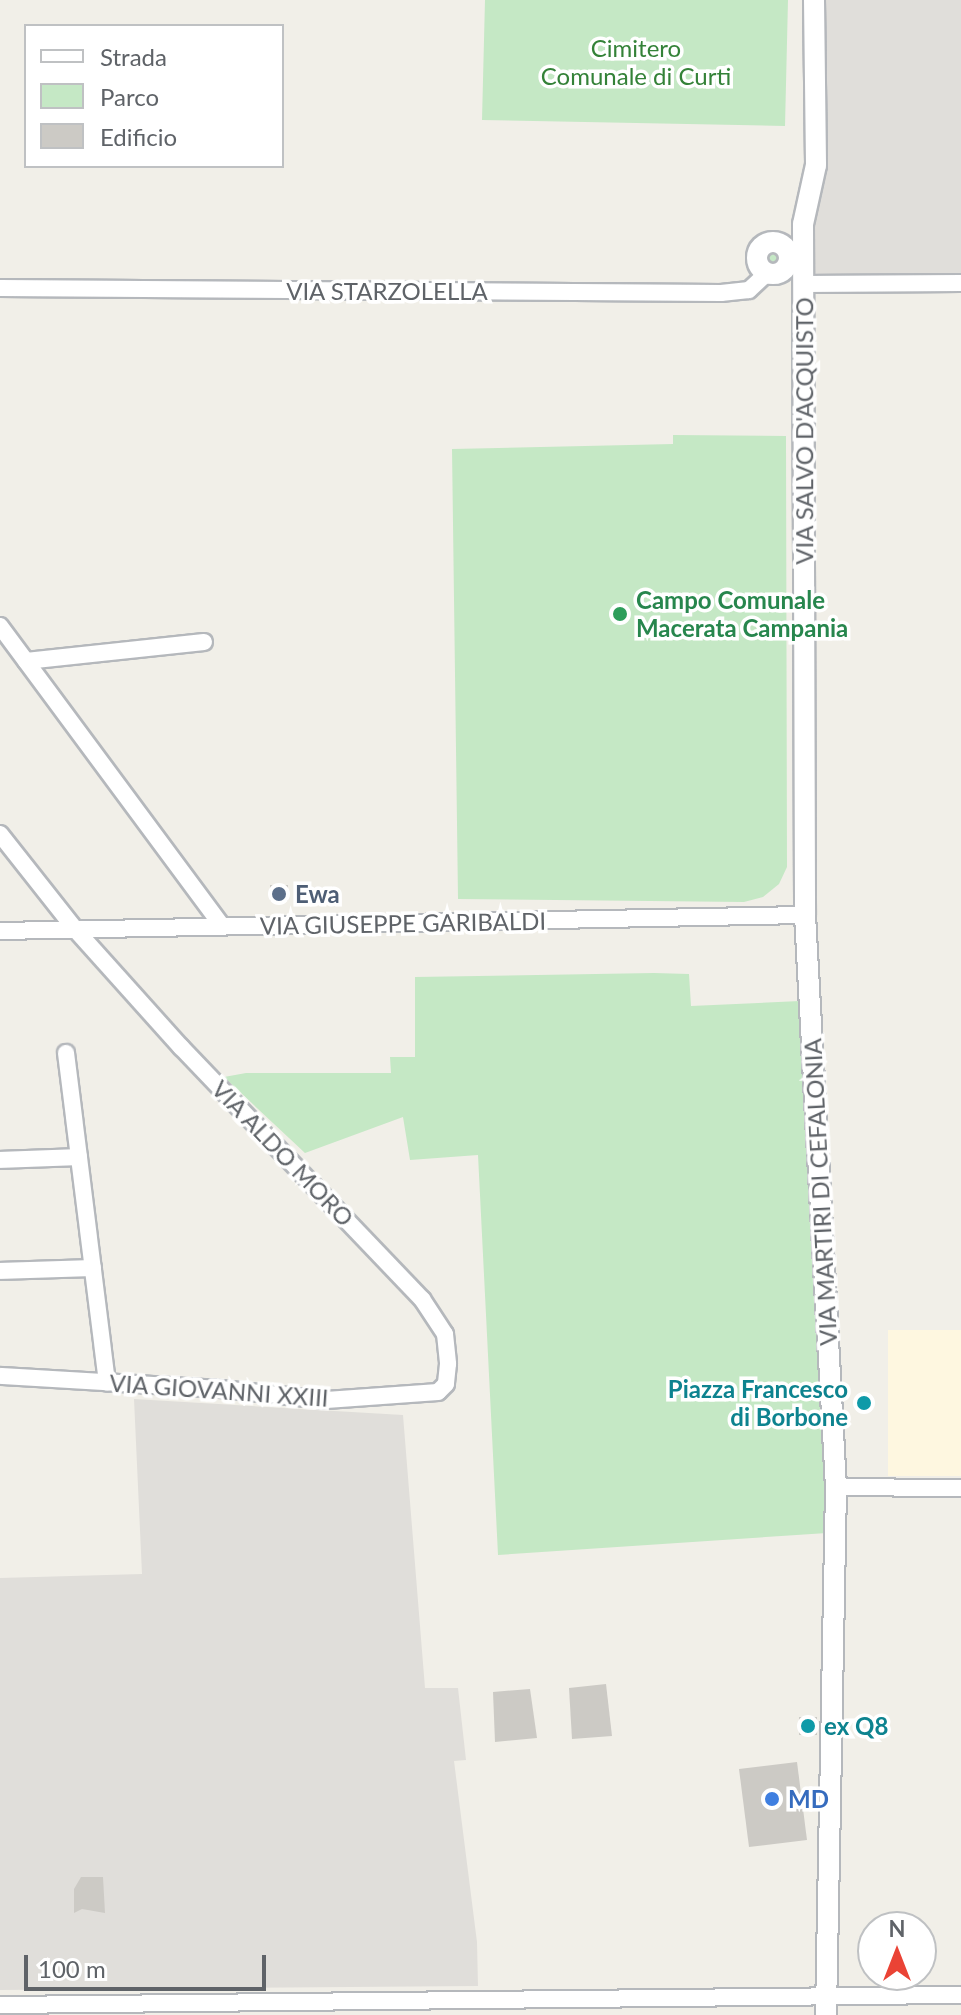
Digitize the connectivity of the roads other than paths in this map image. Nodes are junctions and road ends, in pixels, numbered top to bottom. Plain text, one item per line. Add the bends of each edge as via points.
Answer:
1 (814, 0) edge
2 (803, 224) junction
3 (779, 264) junction
4 (961, 283) edge
5 (803, 284) junction
6 (0, 288) edge
7 (0, 626) edge
8 (204, 642) dead end
9 (26, 661) junction
10 (0, 834) edge
11 (805, 915) junction
12 (222, 926) junction
13 (75, 929) junction
14 (0, 931) edge
15 (66, 1053) dead end
16 (79, 1157) junction
17 (0, 1160) edge
18 (93, 1268) junction
19 (0, 1271) edge
20 (0, 1376) edge
21 (107, 1382) junction
22 (438, 1392) joint
23 (836, 1487) junction
24 (961, 1488) edge
25 (961, 1995) edge
26 (0, 2005) edge
27 (826, 2006) edge
28 (332, 2009) edge

1 - 2 street, VIA SALVO D'ACQUISTO via 816,165
2 - 3 street, VIA SALVO D'ACQUISTO
2 - 5 street, VIA SALVO D'ACQUISTO
3 - 5 street, VIA SALVO D'ACQUISTO
3 - 6 street, VIA STARZOLELLA via 749,290 721,293
4 - 5 street
5 - 11 street, VIA SALVO D'ACQUISTO
7 - 9 street
8 - 9 street
9 - 12 street
10 - 13 street, VIA ALDO MORO
11 - 12 street, VIA GIUSEPPE GARIBALDI
11 - 23 street, VIA MARTIRI DI CEFALONIA
12 - 13 street, VIA GIUSEPPE GARIBALDI
13 - 14 street, VIA GIUSEPPE GARIBALDI
13 - 22 street, VIA ALDO MORO via 435,1316 445,1334 448,1364 446,1384
15 - 16 street
16 - 17 street
16 - 18 street
18 - 19 street
18 - 21 street
20 - 21 street, VIA GIOVANNI XXIII
21 - 22 street, VIA GIOVANNI XXIII via 326,1400
23 - 24 street
23 - 27 street, VIA MARTIRI DI CEFALONIA
25 - 27 street
26 - 28 street
27 - 28 street

